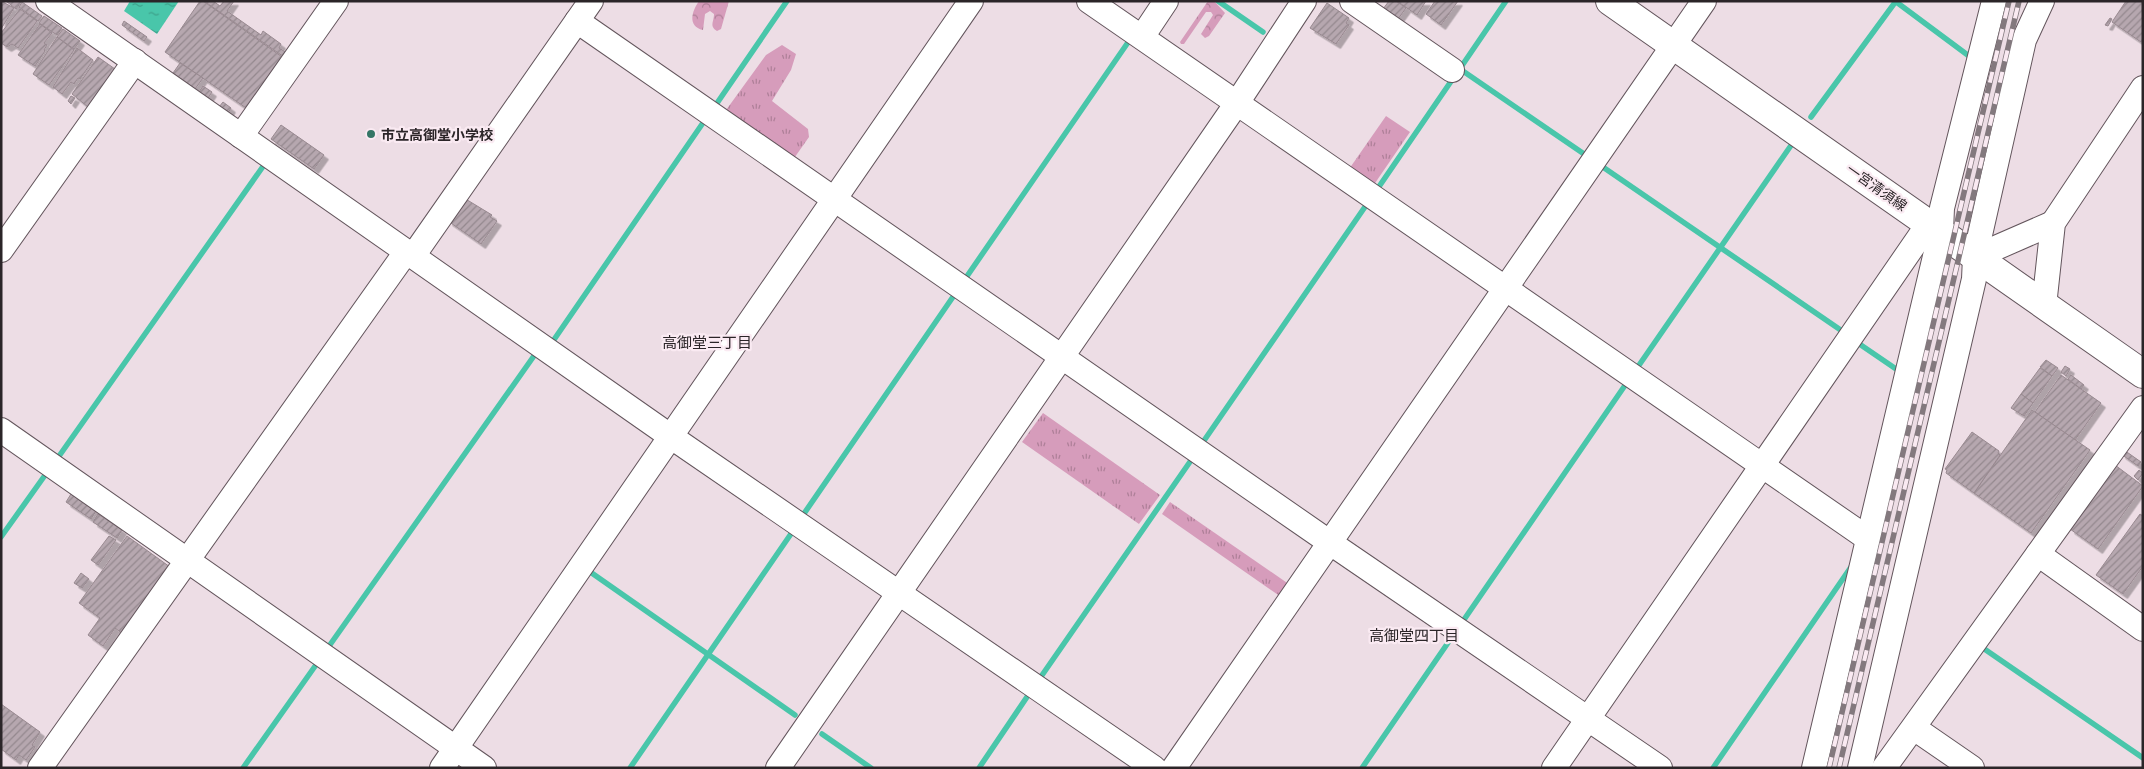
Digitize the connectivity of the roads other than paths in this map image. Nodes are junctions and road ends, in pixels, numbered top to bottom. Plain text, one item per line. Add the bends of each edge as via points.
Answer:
1 (48, 1) edge
2 (336, 1) edge
3 (590, 1) edge
4 (971, 1) edge
5 (1089, 1) edge
6 (1166, 1) edge
7 (1304, 1) edge
8 (1352, 1) edge
9 (1610, 1) edge
10 (1704, 1) edge
11 (1994, 1) edge
12 (2042, 1) edge
13 (75, 9) edge
14 (577, 21) junction
15 (1142, 38) junction
16 (1672, 44) junction
17 (135, 61) junction
18 (1452, 70) dead end
19 (2143, 88) edge
20 (1236, 103) junction
21 (241, 136) junction
22 (834, 199) junction
23 (2053, 223) junction
24 (1935, 227) junction
25 (1, 250) edge
26 (409, 254) junction
27 (1975, 257) junction
28 (1505, 288) junction
29 (2044, 306) junction
30 (1062, 356) junction
31 (2143, 374) edge
32 (2143, 408) edge
33 (1, 430) edge
34 (670, 436) junction
35 (1762, 466) junction
36 (1867, 538) junction
37 (1329, 542) junction
38 (2038, 554) junction
39 (186, 561) junction
40 (899, 593) junction
41 (2143, 629) edge
42 (1588, 719) junction
43 (1914, 728) junction
44 (456, 748) junction
45 (40, 768) edge
46 (442, 768) edge
47 (484, 768) edge
48 (778, 768) edge
49 (1154, 768) edge
50 (1174, 768) edge
51 (1554, 768) edge
52 (1660, 768) edge
53 (1814, 768) edge
54 (1860, 768) edge
55 (1884, 768) edge
56 (1972, 768) edge

1 - 13 street
2 - 21 street
3 - 14 street
4 - 22 street
5 - 15 street
6 - 15 street
7 - 20 street
8 - 18 street
9 - 16 main road, 一宮清須線
10 - 16 street
11 - 24 street
12 - 27 street via 2024,40
13 - 17 street
14 - 22 street
14 - 26 street
15 - 20 street
16 - 24 main road, 一宮清須線
16 - 28 street
17 - 21 street
17 - 25 street
19 - 23 street
20 - 28 street
20 - 30 street
21 - 26 street
22 - 30 street
22 - 34 street
23 - 27 street
23 - 29 street
24 - 27 main road, 一宮清須線
24 - 35 street
24 - 36 street
26 - 34 street
26 - 39 street
27 - 29 main road, 一宮清須線
27 - 54 street via 1974,278
28 - 35 street
28 - 37 street
29 - 31 main road, 一宮清須線
30 - 37 street
30 - 40 street
32 - 38 street
33 - 39 street
34 - 40 street
34 - 44 street
35 - 36 street
35 - 42 street
36 - 53 street
37 - 42 street
37 - 50 street
38 - 41 street
38 - 43 street
39 - 44 street
39 - 45 street
40 - 48 street
40 - 49 street
42 - 51 street
42 - 52 street
43 - 55 street
43 - 56 street
44 - 46 street
44 - 47 street

